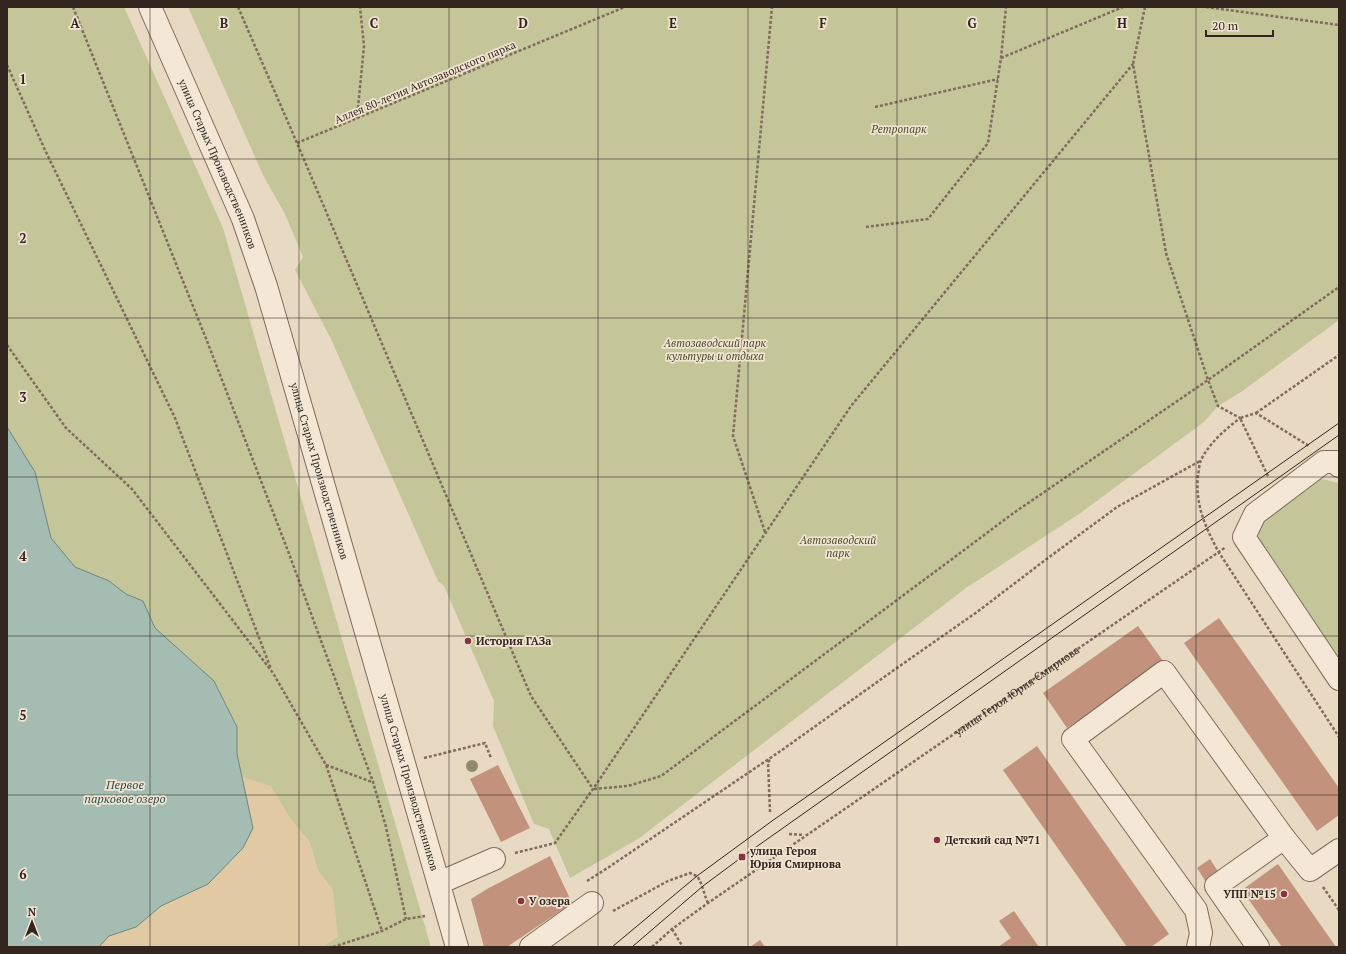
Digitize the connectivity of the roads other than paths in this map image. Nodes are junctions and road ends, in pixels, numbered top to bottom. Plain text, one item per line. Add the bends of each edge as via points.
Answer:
1 (150, 7) edge
2 (1333, 463) edge
3 (1339, 679) edge
4 (1284, 838) junction
5 (1339, 850) edge
6 (494, 859) road end
7 (439, 883) junction
8 (592, 903) road end
9 (457, 947) edge
10 (531, 947) edge
11 (1198, 947) edge
12 (1258, 947) edge

1 - 7 street, улица Старых Производственников via 243,219 266,286 402,763
2 - 3 street via 1280,494 1255,514 1244,538
4 - 5 street via 1310,870
4 - 11 street via 1164,672 1073,739 1196,910 1201,933
4 - 12 street via 1216,886
6 - 7 street
7 - 9 street, улица Старых Производственников
8 - 10 street

